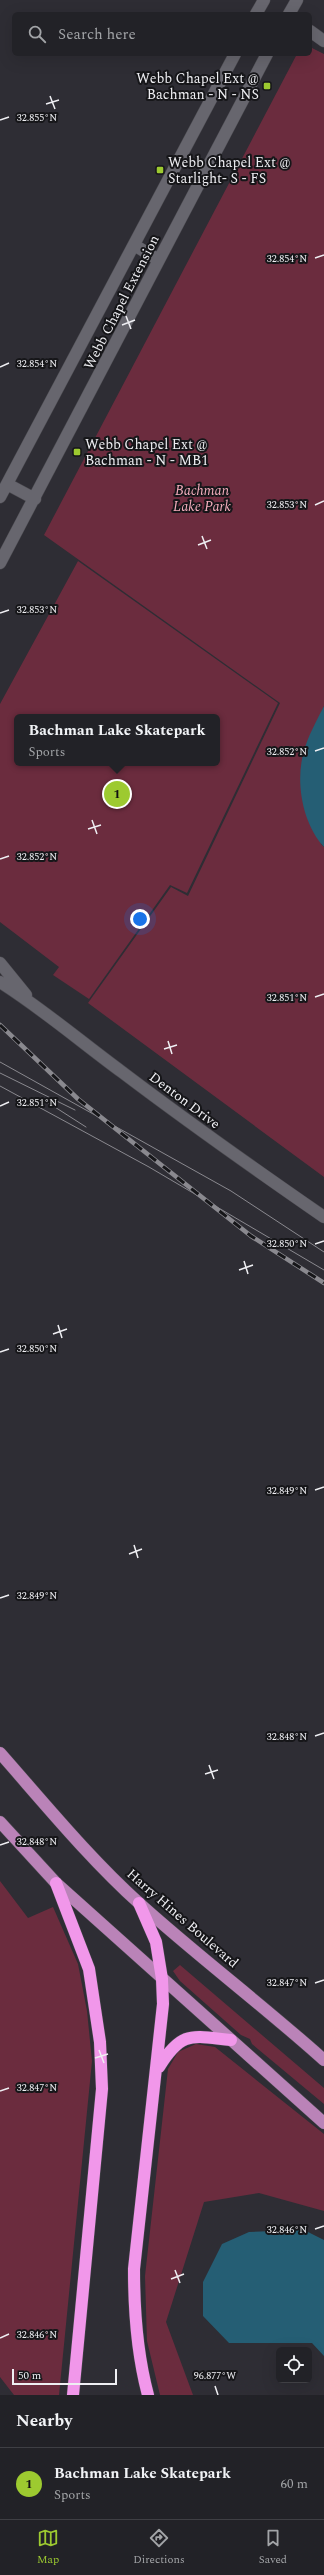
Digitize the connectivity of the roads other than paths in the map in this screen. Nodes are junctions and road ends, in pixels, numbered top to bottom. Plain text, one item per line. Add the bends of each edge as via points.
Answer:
1 (264, 0) edge
2 (257, 12) edge
3 (312, 32) edge
4 (324, 41) edge
5 (234, 56) edge
6 (267, 56) edge
7 (134, 245) junction
8 (160, 260) junction
9 (7, 484) junction
10 (0, 497) edge
11 (35, 499) junction
12 (0, 563) edge
13 (0, 963) edge
14 (0, 982) edge
15 (32, 1002) junction
16 (324, 1217) edge
17 (0, 1753) edge
18 (0, 1822) edge
19 (56, 1883) junction
20 (139, 1903) junction
21 (162, 1978) junction
22 (231, 2040) junction
23 (324, 2060) edge
24 (157, 2070) junction
25 (324, 2124) edge
26 (72, 2395) edge
27 (148, 2395) edge

1 - 2 main road
3 - 4 main road
5 - 7 main road, Webb Chapel Extension
6 - 8 main road, Webb Chapel Extension
7 - 8 main road
7 - 9 main road, Webb Chapel Extension
8 - 11 main road, Webb Chapel Extension
9 - 10 main road, Webb Chapel Extension
9 - 11 main road
11 - 12 main road, Webb Chapel Extension
13 - 15 main road, Denton Drive
14 - 15 main road, Denton Drive
15 - 16 main road, Denton Drive via 76,1038 216,1142
17 - 20 main road, Harry Hines Boulevard via 55,1816
18 - 19 main road
19 - 21 main road
19 - 26 highway via 89,1969 100,2042 102,2089
20 - 21 highway via 156,1942
20 - 23 main road, Harry Hines Boulevard
21 - 22 main road
21 - 24 highway via 163,2004
22 - 24 highway via 199,2036 185,2039 171,2047
22 - 25 main road
24 - 27 highway via 134,2270 134,2309 139,2353

